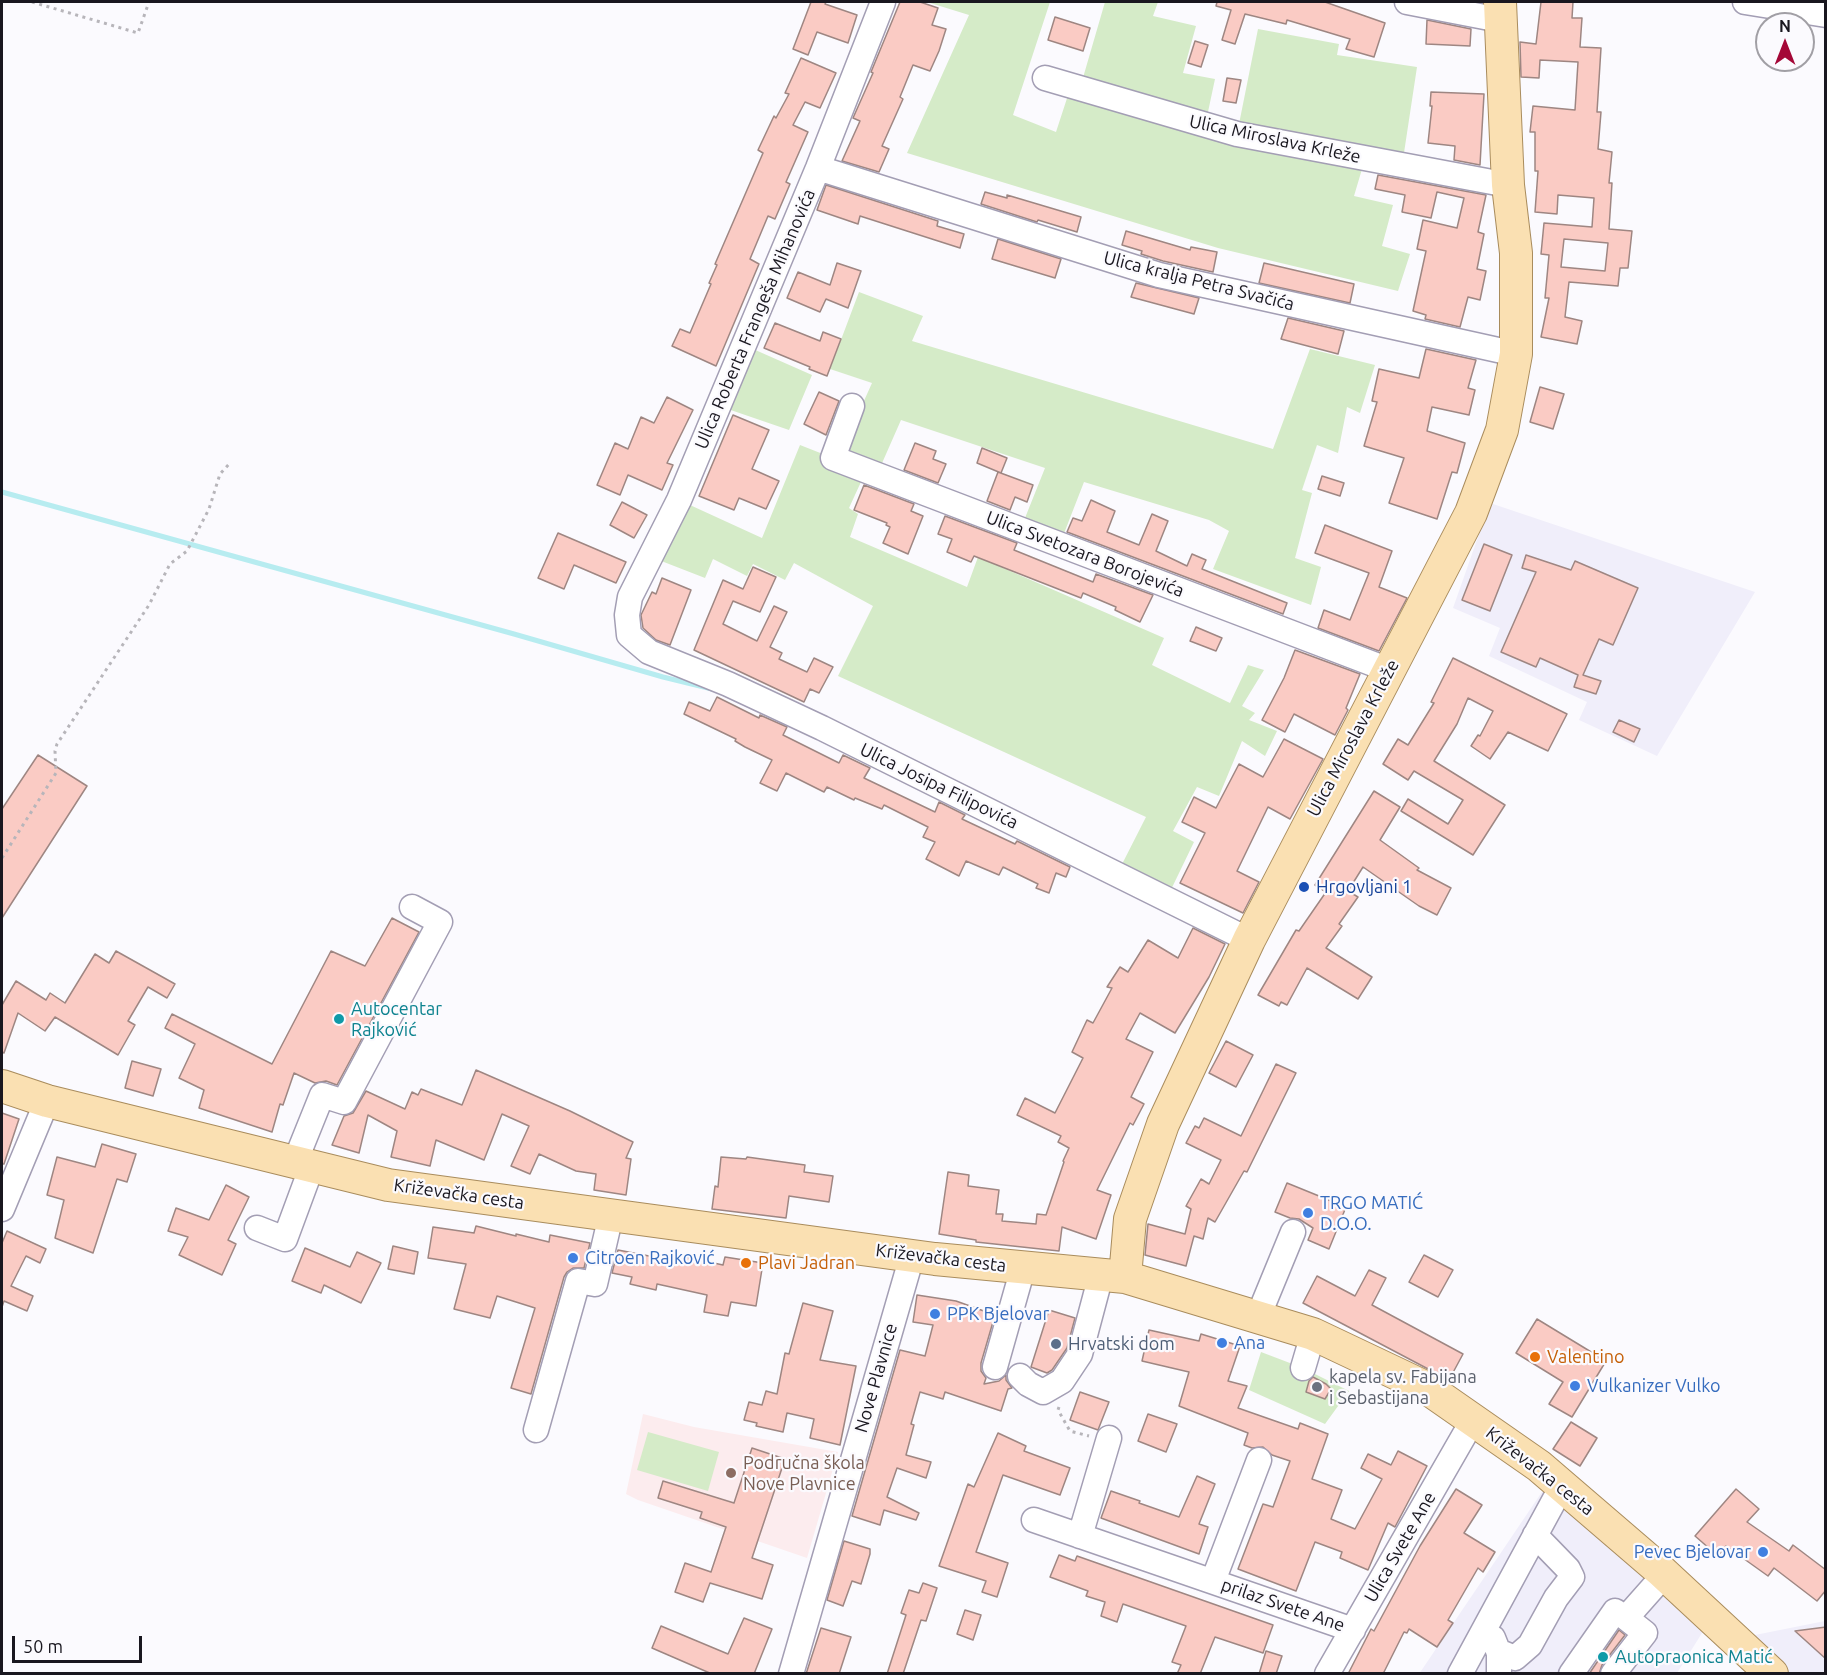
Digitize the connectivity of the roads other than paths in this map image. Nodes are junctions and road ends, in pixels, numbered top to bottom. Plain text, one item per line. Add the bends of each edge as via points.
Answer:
1 (883, 2) edge
2 (1407, 2) edge
3 (1745, 2) edge
4 (1500, 11) edge
5 (1826, 15) edge
6 (1045, 78) dead end
7 (818, 168) junction
8 (1508, 185) junction
9 (1516, 354) junction
10 (852, 406) dead end
11 (629, 635) joint
12 (1389, 670) junction
13 (412, 907) dead end
14 (1249, 940) junction
15 (2, 1086) edge
16 (47, 1101) junction
17 (303, 1164) junction
18 (2, 1209) edge
19 (611, 1215) junction
20 (257, 1228) dead end
21 (1293, 1232) dead end
22 (912, 1256) junction
23 (1023, 1268) junction
24 (1113, 1276) junction
25 (1258, 1317) junction
26 (1313, 1334) junction
27 (994, 1368) dead end
28 (1303, 1368) dead end
29 (1020, 1376) dead end
30 (1473, 1420) junction
31 (536, 1430) dead end
32 (1109, 1440) road end
33 (1259, 1460) dead end
34 (1562, 1486) junction
35 (1034, 1520) dead end
36 (1535, 1535) junction
37 (1080, 1536) junction
38 (1665, 1574) junction
39 (1213, 1581) junction
40 (1626, 1618) junction
41 (1486, 1626) junction
42 (1353, 1630) junction
43 (1499, 1662) edge
44 (791, 1674) edge
45 (1327, 1674) edge
46 (1460, 1674) edge
47 (1571, 1674) edge
48 (1613, 1674) edge
49 (1772, 1674) edge

1 - 7 street, Ulica Roberta Frangeša Mihanovića
2 - 4 street
3 - 5 street
4 - 8 main road, Ulica Miroslava Krleže
6 - 8 street, Ulica Miroslava Krleže via 1237,134
7 - 9 street, Ulica kralja Petra Svačića via 1159,275
7 - 11 street, Ulica Roberta Frangeša Mihanovića via 679,500 630,597
8 - 9 main road, Ulica Miroslava Krleže via 1516,253
9 - 12 main road, Ulica Miroslava Krleže via 1502,430 1471,513
10 - 12 street, Ulica Svetozara Borojevića via 833,458
11 - 14 street, Ulica Josipa Filipovića via 650,652 822,728
12 - 14 main road, Ulica Miroslava Krleže
13 - 17 street via 440,922 344,1102 322,1095
14 - 24 main road, Ulica Miroslava Krleže via 1163,1124
15 - 16 main road, Križevačka cesta
16 - 17 main road, Križevačka cesta
16 - 18 street
17 - 19 main road, Križevačka cesta via 388,1185
17 - 20 street via 285,1239
19 - 22 main road, Križevačka cesta
19 - 31 street via 595,1284 578,1281
21 - 25 street
22 - 23 main road, Križevačka cesta
22 - 44 street, Nove Plavnice
23 - 24 main road, Križevačka cesta
23 - 27 street
24 - 25 main road, Križevačka cesta
24 - 29 street via 1080,1354 1062,1381 1044,1392
25 - 26 main road, Križevačka cesta
26 - 28 street
26 - 30 main road, Križevačka cesta via 1427,1388
30 - 34 main road, Križevačka cesta
30 - 42 street, Ulica Svete Ane
32 - 37 street
33 - 39 street, prilaz Svete Ane
34 - 36 street
34 - 38 main road, Križevačka cesta
35 - 37 street, prilaz Svete Ane
36 - 41 street
36 - 43 street via 1572,1577 1530,1645 1515,1658
37 - 39 street, prilaz Svete Ane
38 - 40 street
38 - 49 main road, Križevačka cesta
39 - 42 street, prilaz Svete Ane
40 - 47 street via 1615,1611
40 - 48 street via 1646,1633
41 - 43 street
41 - 46 street
42 - 45 street, Ulica Svete Ane

